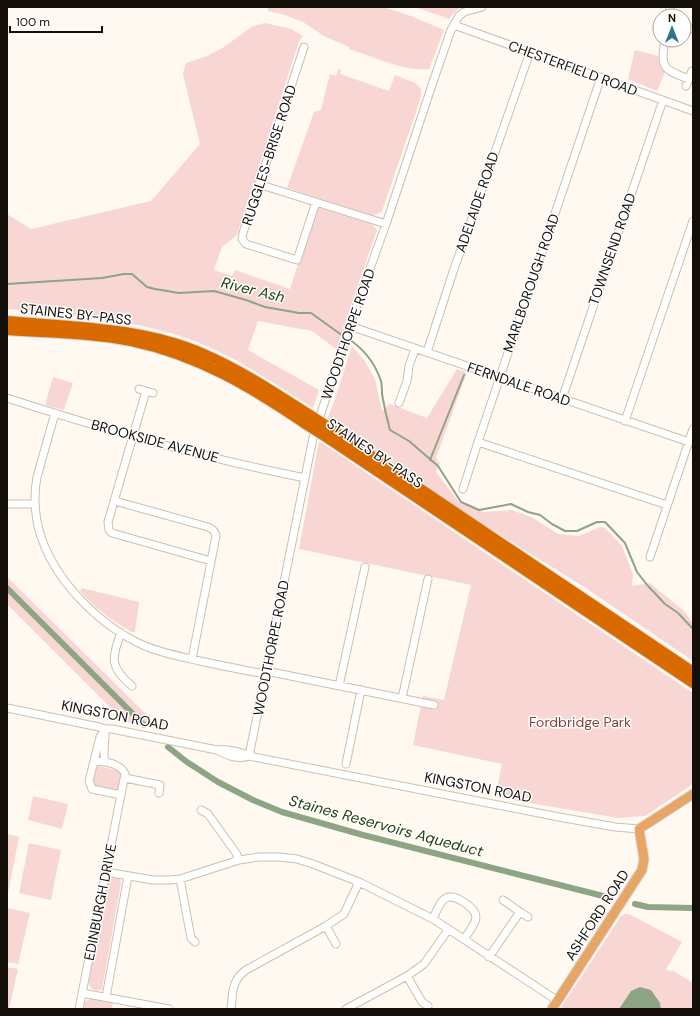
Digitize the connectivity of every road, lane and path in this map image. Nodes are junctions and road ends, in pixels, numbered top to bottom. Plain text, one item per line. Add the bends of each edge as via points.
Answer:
1 (482, 7) edge
2 (454, 25) junction
3 (304, 47) dead end
4 (664, 48) edge
5 (530, 52) junction
6 (692, 71) dead end
7 (600, 77) junction
8 (663, 100) junction
9 (693, 111) edge
10 (258, 184) junction
11 (316, 202) junction
12 (693, 221) edge
13 (386, 224) junction
14 (7, 321) edge
15 (350, 326) junction
16 (7, 330) edge
17 (415, 349) junction
18 (427, 352) junction
19 (500, 378) junction
20 (139, 389) dead end
21 (7, 398) edge
22 (562, 399) junction
23 (399, 403) dead end
24 (55, 413) junction
25 (310, 421) junction
26 (625, 421) junction
27 (693, 429) edge
28 (331, 435) junction
29 (133, 436) junction
30 (478, 442) junction
31 (689, 442) junction
32 (305, 478) junction
33 (463, 489) dead end
34 (115, 501) junction
35 (7, 504) edge
36 (35, 504) junction
37 (667, 505) junction
38 (650, 557) dead end
39 (211, 561) junction
40 (365, 567) dead end
41 (428, 579) dead end
42 (121, 632) junction
43 (192, 659) junction
44 (266, 672) junction
45 (693, 672) edge
46 (693, 683) edge
47 (132, 686) dead end
48 (339, 686) junction
49 (361, 690) junction
50 (402, 698) junction
51 (434, 705) dead end
52 (7, 708) edge
53 (105, 729) junction
54 (249, 756) junction
55 (94, 762) junction
56 (105, 762) junction
57 (346, 764) dead end
58 (125, 778) junction
59 (159, 793) dead end
60 (693, 794) edge
61 (121, 795) junction
62 (201, 810) dead end
63 (639, 829) junction
64 (239, 860) junction
65 (106, 872) junction
66 (128, 876) junction
67 (180, 879) junction
68 (359, 882) junction
69 (503, 900) dead end
70 (520, 912) junction
71 (528, 917) dead end
72 (433, 918) junction
73 (326, 926) junction
74 (448, 930) junction
75 (464, 939) junction
76 (195, 942) dead end
77 (336, 944) dead end
78 (490, 957) junction
79 (407, 976) junction
80 (82, 993) junction
81 (106, 997) junction
82 (555, 1005) edge
83 (428, 1006) dead end
84 (79, 1009) edge
85 (169, 1009) edge
86 (231, 1009) edge
87 (346, 1009) edge

1 - 2 street, WOODTHORPE ROAD via 464,12
2 - 5 street, CHESTERFIELD ROAD
2 - 13 street, WOODTHORPE ROAD
3 - 10 street, RUGGLES-BRISE ROAD
4 - 6 street via 666,69 687,83
5 - 7 street, CHESTERFIELD ROAD
5 - 18 street, ADELAIDE ROAD
7 - 8 street, CHESTERFIELD ROAD
7 - 19 street, MARLBOROUGH ROAD
8 - 9 street, CHESTERFIELD ROAD
8 - 22 street, TOWNSEND ROAD
10 - 11 street
10 - 11 street, RUGGLES-BRISE ROAD via 242,239 246,244 297,260
11 - 13 street
12 - 26 street
13 - 15 street, WOODTHORPE ROAD
14 - 25 highway, STAINES BY-PASS via 121,331 175,344 235,369
15 - 17 street, FERNDALE ROAD
15 - 32 street, WOODTHORPE ROAD via 313,438
16 - 25 highway, STAINES BY-PASS via 124,340 174,353 227,375
17 - 18 street, FERNDALE ROAD
17 - 23 street
18 - 19 street, FERNDALE ROAD
19 - 22 street, FERNDALE ROAD
19 - 30 street, MARLBOROUGH ROAD
20 - 29 street via 150,392
21 - 24 street, BROOKSIDE AVENUE
22 - 26 street, FERNDALE ROAD
24 - 29 street, BROOKSIDE AVENUE
24 - 36 street via 37,477
25 - 28 highway, STAINES BY-PASS, bridge
26 - 31 street, FERNDALE ROAD
27 - 31 street
28 - 45 highway, STAINES BY-PASS
28 - 46 highway, STAINES BY-PASS
29 - 32 street, BROOKSIDE AVENUE via 252,468
29 - 34 street
30 - 33 street, MARLBOROUGH ROAD
30 - 37 street
31 - 37 street
32 - 44 street, WOODTHORPE ROAD
34 - 39 street via 212,529 216,536
34 - 39 street via 108,526 112,533
35 - 36 street
36 - 42 street via 38,525 50,558 72,590
37 - 38 street
39 - 43 street
40 - 48 street
41 - 50 street
42 - 43 street via 152,649
42 - 47 street via 114,661 120,676
43 - 44 street
44 - 48 street
44 - 54 street, WOODTHORPE ROAD
48 - 49 street
49 - 50 street
49 - 57 street
50 - 51 street
52 - 53 street, KINGSTON ROAD
53 - 54 street, KINGSTON ROAD via 217,750 225,749
53 - 55 street via 100,737
53 - 56 street
54 - 63 street, KINGSTON ROAD via 552,816
55 - 56 street
55 - 61 street via 89,780 92,789
56 - 58 street via 124,770
58 - 59 street via 160,785
58 - 61 street
60 - 63 main road
61 - 65 street, EDINBURGH DRIVE
62 - 64 street via 208,814
63 - 82 main road, ASHFORD ROAD via 644,859 642,870
64 - 67 street
64 - 68 street via 259,857 297,859
65 - 66 street
65 - 80 street, EDINBURGH DRIVE
66 - 67 street via 153,880
66 - 81 street
67 - 76 street via 191,938
68 - 72 street
68 - 73 street via 344,914
69 - 70 street
70 - 71 street
70 - 78 street
72 - 74 street
72 - 75 street via 442,901 450,896 474,909 475,921
73 - 77 street
73 - 86 street via 238,976 234,984
74 - 75 street
74 - 79 street via 424,964
75 - 78 street
78 - 82 street
79 - 83 street via 422,1002
79 - 87 street
80 - 81 street
80 - 84 street, EDINBURGH DRIVE
81 - 85 street

